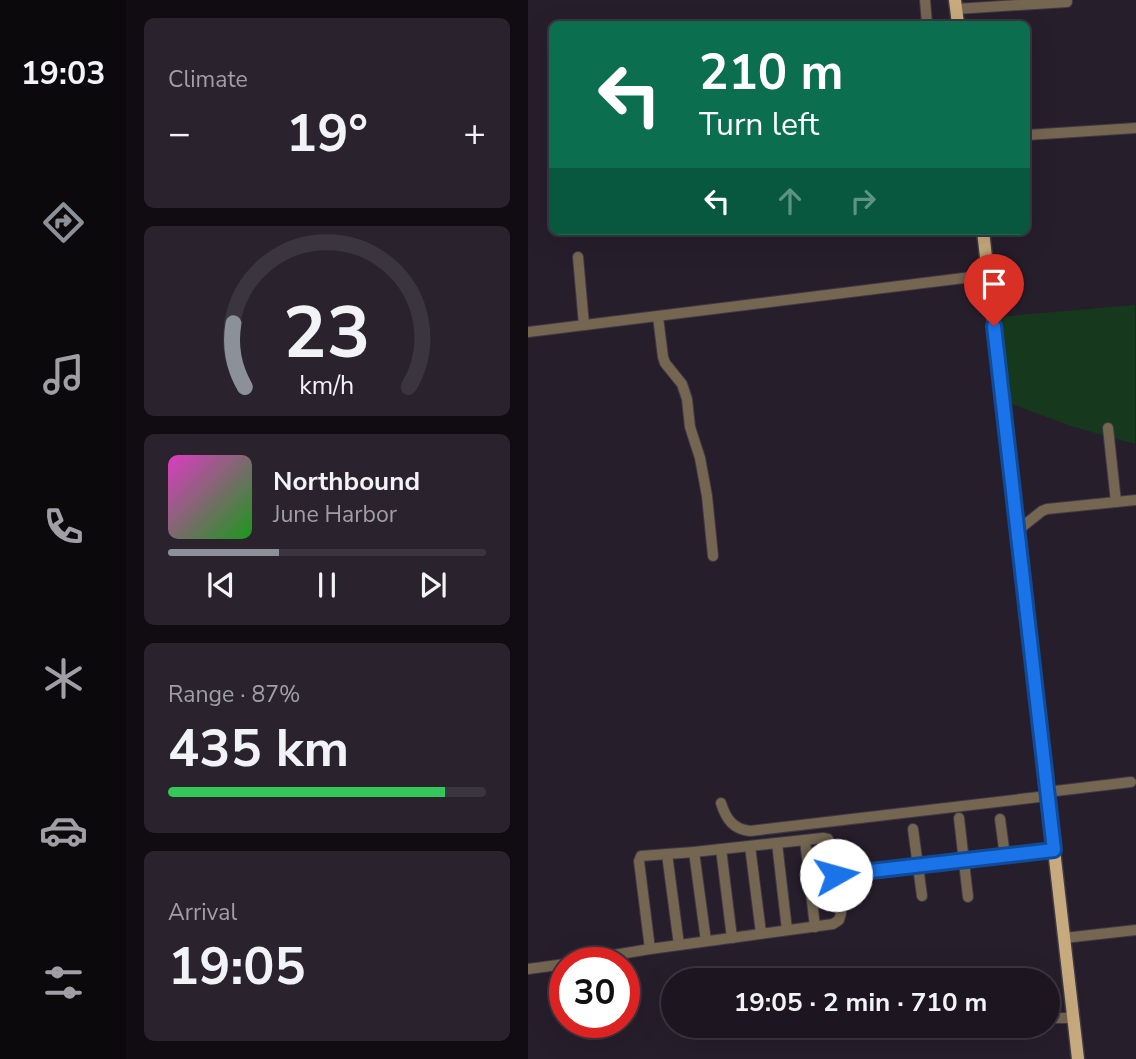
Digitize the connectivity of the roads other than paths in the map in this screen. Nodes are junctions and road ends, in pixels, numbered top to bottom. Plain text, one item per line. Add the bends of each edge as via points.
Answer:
1 (925, 0) edge
2 (1067, 2) dead end
3 (955, 4) edge
4 (927, 21) edge
5 (1135, 128) edge
6 (1030, 135) edge
7 (983, 235) edge
8 (578, 257) dead end
9 (988, 275) junction
10 (658, 317) junction
11 (584, 325) junction
12 (528, 332) edge
13 (1108, 428) dead end
14 (1135, 500) edge
15 (1117, 502) junction
16 (1018, 530) junction
17 (713, 556) dead end
18 (1131, 782) dead end
19 (1045, 795) junction
20 (721, 803) dead end
21 (959, 818) dead end
22 (1000, 819) dead end
23 (913, 830) dead end
24 (805, 840) junction
25 (777, 843) junction
26 (750, 846) junction
27 (721, 849) junction
28 (1051, 850) junction
29 (694, 852) junction
30 (667, 854) junction
31 (1005, 856) junction
32 (964, 861) junction
33 (918, 866) junction
34 (836, 875) junction
35 (922, 896) dead end
36 (968, 897) dead end
37 (815, 927) junction
38 (787, 930) junction
39 (1135, 930) edge
40 (761, 933) junction
41 (732, 938) junction
42 (1064, 938) junction
43 (706, 941) junction
44 (679, 945) junction
45 (650, 948) junction
46 (640, 950) edge
47 (549, 966) edge
48 (528, 969) edge
49 (1060, 1018) edge
50 (1073, 1018) junction
51 (1078, 1059) edge

1 - 4 street
2 - 3 street
5 - 6 street
7 - 9 main road
8 - 11 street
9 - 10 street
9 - 16 main road
10 - 11 street
10 - 17 street via 665,363 682,384 687,399 707,496
11 - 12 street
13 - 15 street
14 - 15 street
15 - 16 street via 1047,509
16 - 19 main road
18 - 19 street
19 - 20 street via 750,831 728,821
19 - 28 main road
21 - 32 street
22 - 31 street
23 - 33 street
24 - 25 street
24 - 34 street via 828,839
24 - 37 street
25 - 26 street
25 - 38 street
26 - 27 street
26 - 40 street
27 - 29 street
27 - 41 street
28 - 31 street
28 - 42 main road
29 - 30 street
29 - 43 street
30 - 44 street
30 - 45 street via 643,855 639,861
31 - 32 street
32 - 33 street
32 - 36 street
33 - 34 street
33 - 35 street
34 - 37 street via 840,917 837,923
37 - 38 street
38 - 40 street
39 - 42 street
40 - 41 street
41 - 43 street
42 - 50 main road
43 - 44 street
44 - 45 street
45 - 46 street
47 - 48 street
49 - 50 street
50 - 51 main road

